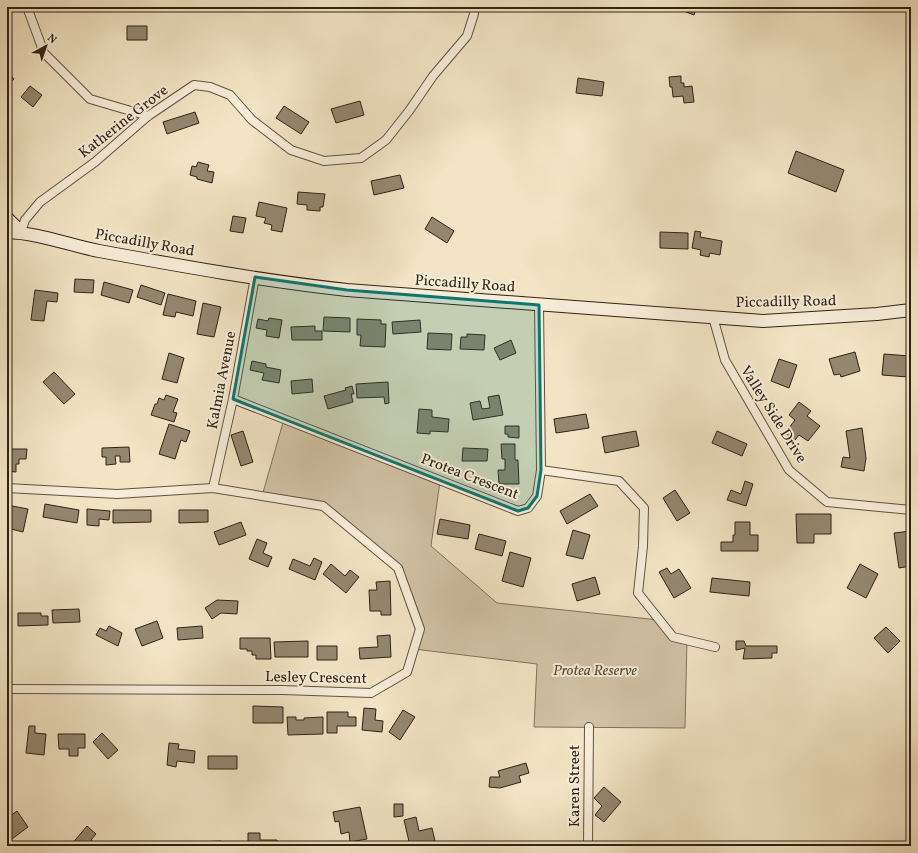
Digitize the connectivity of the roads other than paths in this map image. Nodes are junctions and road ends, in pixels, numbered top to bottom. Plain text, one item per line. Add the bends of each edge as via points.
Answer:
1 (27, 7) edge
2 (473, 7) edge
3 (148, 116) junction
4 (7, 218) edge
5 (7, 232) edge
6 (20, 232) junction
7 (255, 277) junction
8 (539, 304) junction
9 (911, 310) edge
10 (713, 318) junction
11 (233, 399) junction
12 (541, 470) junction
13 (7, 488) edge
14 (213, 488) junction
15 (911, 510) edge
16 (715, 647) dead end
17 (7, 689) edge
18 (588, 727) dead end
19 (588, 846) edge

1 - 3 street via 44,53 90,99
2 - 3 street, Katherine Grove via 474,14 467,36 433,76 386,140 361,158 324,161 291,150 252,120 230,94 210,87 194,85
3 - 6 street, Katherine Grove via 95,162 40,202 25,220
4 - 6 main road
5 - 6 main road, Piccadilly Road
6 - 7 main road, Piccadilly Road via 97,250
7 - 8 main road, Piccadilly Road via 347,290
7 - 11 street, Kalmia Avenue
8 - 10 main road, Piccadilly Road
8 - 12 street, Protea Crescent
9 - 10 main road, Piccadilly Road via 763,321
10 - 15 street, Valley Side Drive via 725,360 789,470 827,502
11 - 12 street, Protea Crescent via 518,511 528,508 537,496
11 - 14 street, Kalmia Avenue
12 - 16 street via 619,482 644,508 638,593 673,637
13 - 14 street, Lesley Crescent via 117,494
14 - 17 street, Lesley Crescent via 323,506 398,568 420,629 407,672 371,694 282,690
18 - 19 street, Karen Street

